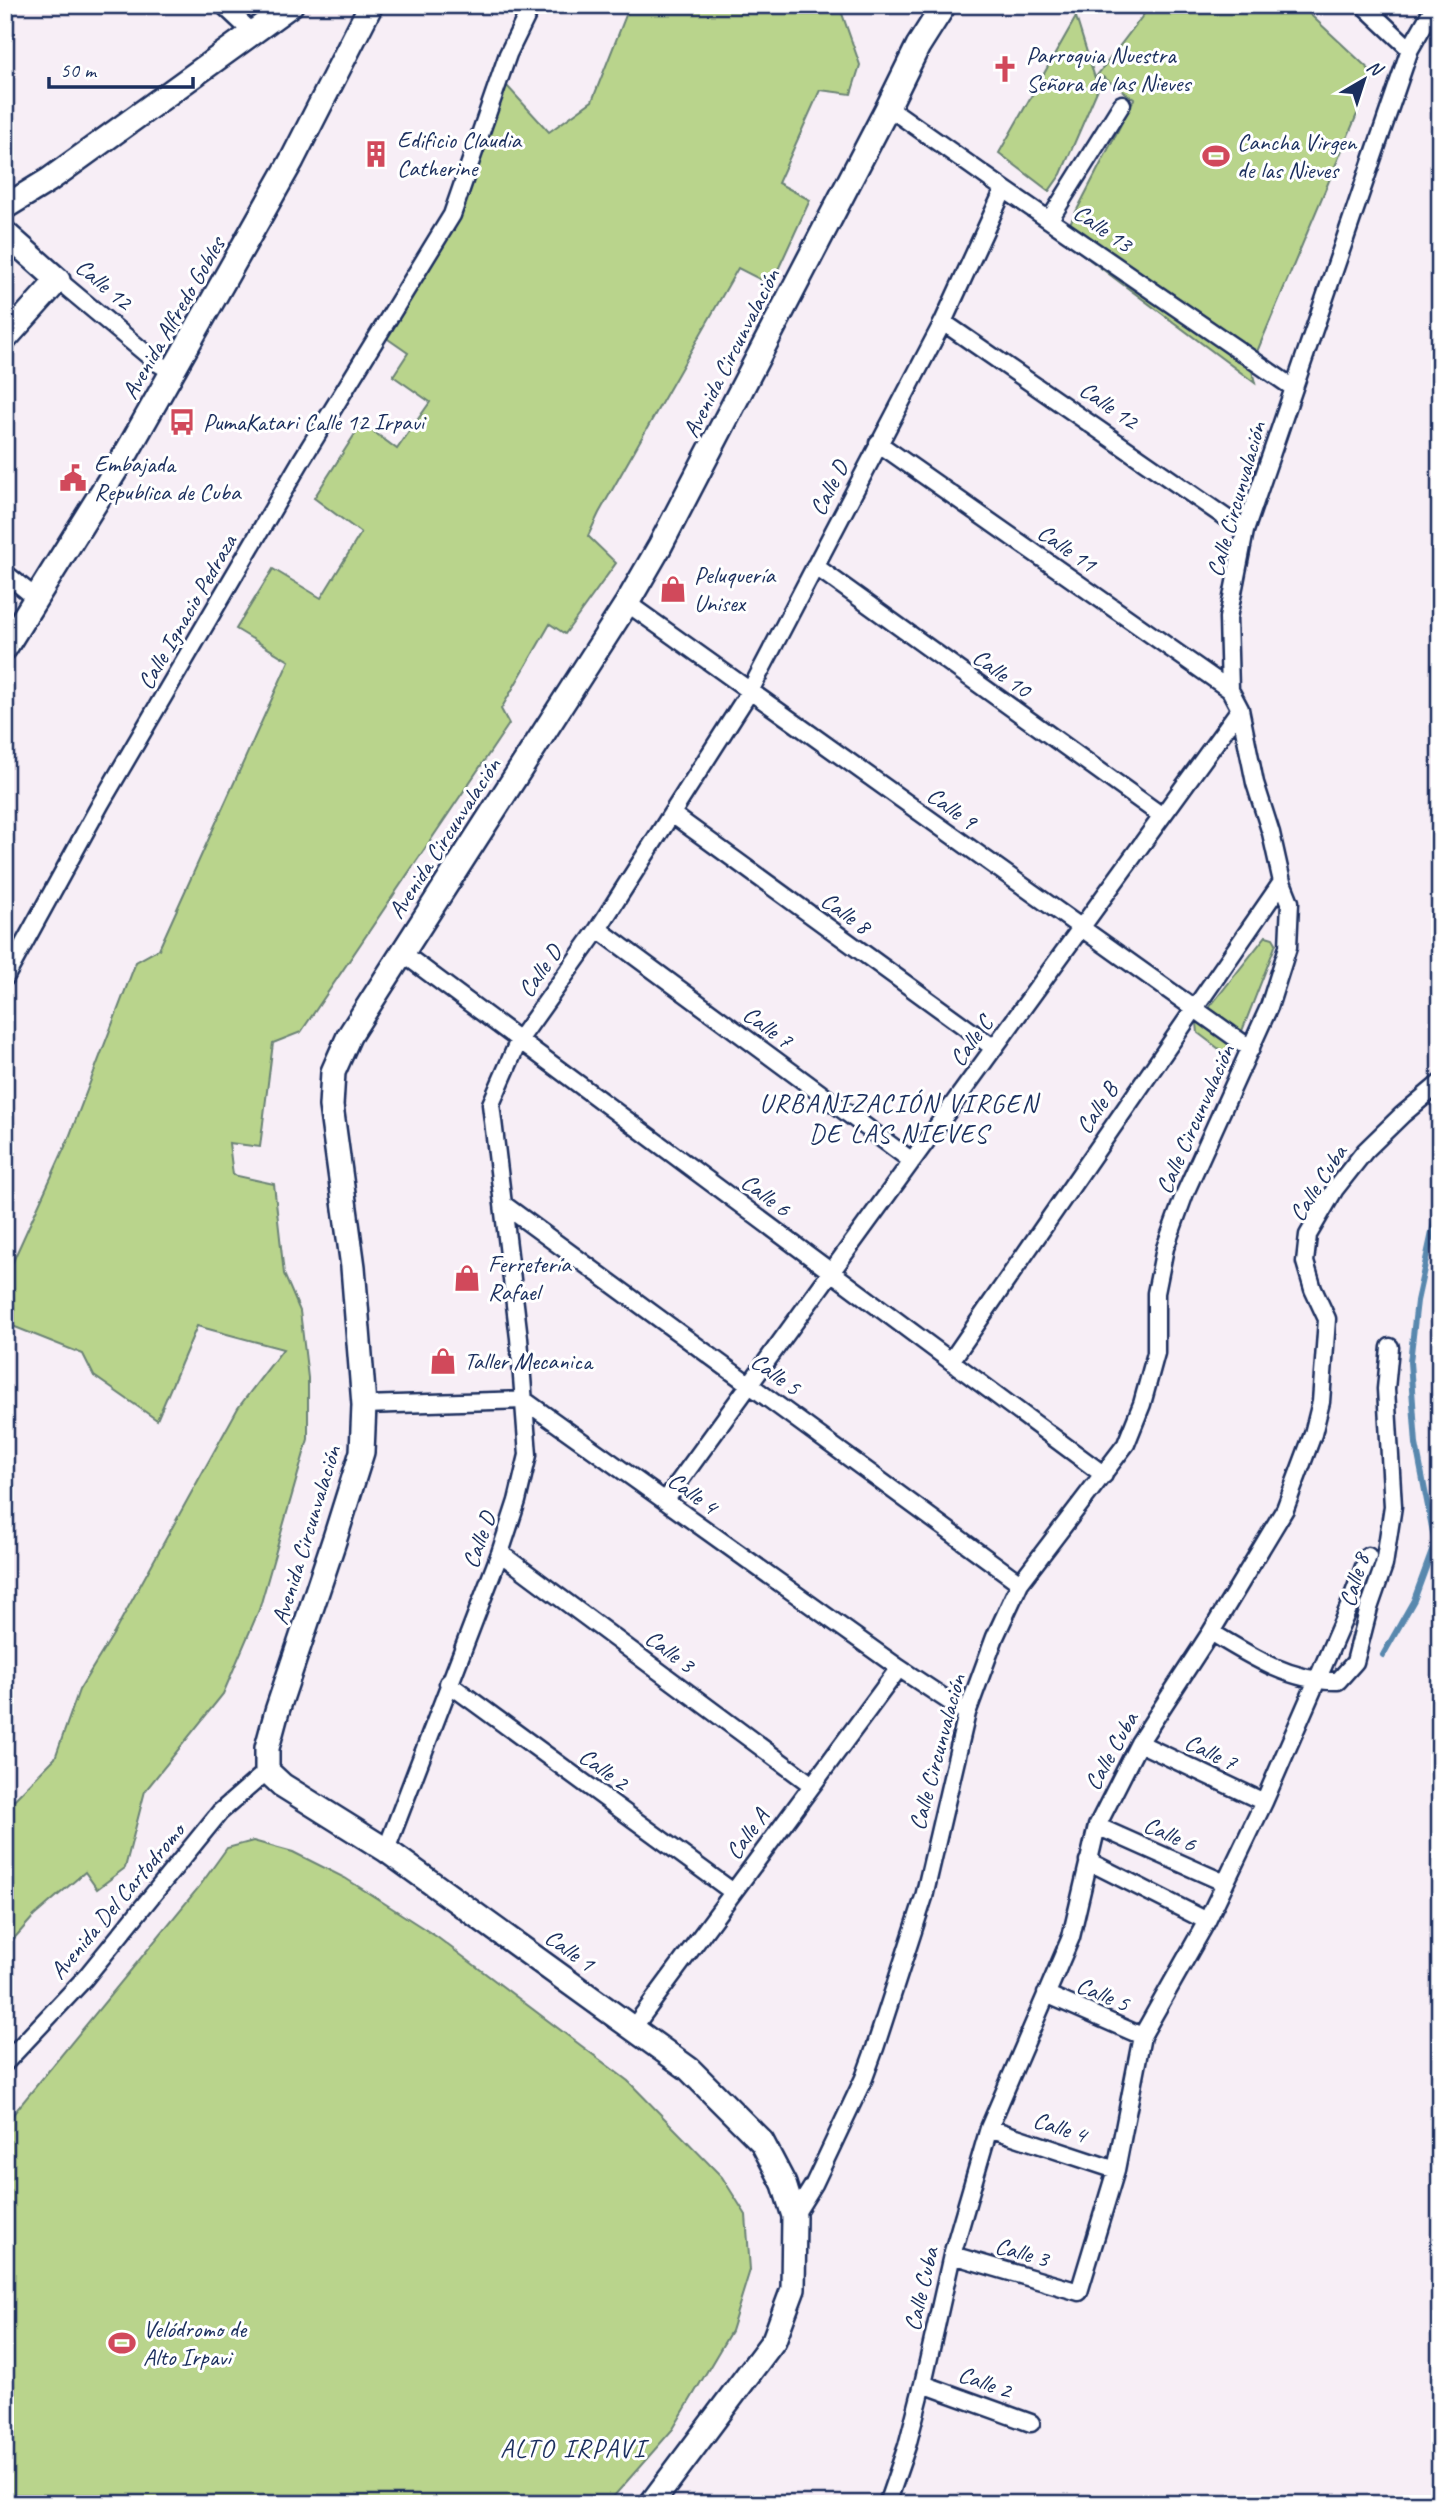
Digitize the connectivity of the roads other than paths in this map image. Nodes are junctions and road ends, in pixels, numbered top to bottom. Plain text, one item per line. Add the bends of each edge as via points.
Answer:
1 (223, 5) edge
2 (291, 5) edge
3 (532, 5) edge
4 (944, 5) edge
5 (1363, 5) edge
6 (1435, 5) edge
7 (371, 6) edge
8 (254, 34) junction
9 (1410, 49) junction
10 (1122, 104) dead end
11 (888, 107) junction
12 (1004, 190) junction
13 (5, 207) edge
14 (1050, 219) junction
15 (5, 233) edge
16 (58, 280) junction
17 (943, 322) junction
18 (5, 339) edge
19 (173, 372) junction
20 (1292, 387) junction
21 (878, 443) junction
22 (1245, 531) junction
23 (815, 566) junction
24 (5, 572) edge
25 (37, 599) junction
26 (627, 603) junction
27 (5, 648) edge
28 (1230, 690) junction
29 (750, 691) junction
30 (1240, 709) junction
31 (672, 814) junction
32 (1162, 816) junction
33 (1282, 882) junction
34 (1080, 928) junction
35 (598, 929) junction
36 (401, 952) junction
37 (5, 978) edge
38 (1193, 1008) junction
39 (519, 1040) junction
40 (993, 1048) junction
41 (1251, 1049) junction
42 (1440, 1083) edge
43 (912, 1161) junction
44 (503, 1204) junction
45 (831, 1272) junction
46 (1390, 1347) dead end
47 (951, 1361) junction
48 (750, 1383) junction
49 (524, 1400) junction
50 (364, 1405) junction
51 (1104, 1475) junction
52 (665, 1501) junction
53 (500, 1553) junction
54 (1368, 1556) dead end
55 (1020, 1583) junction
56 (1211, 1632) junction
57 (899, 1668) junction
58 (1316, 1682) junction
59 (448, 1683) junction
60 (967, 1713) junction
61 (1139, 1743) junction
62 (267, 1771) junction
63 (812, 1785) junction
64 (1264, 1802) junction
65 (1097, 1826) junction
66 (386, 1850) junction
67 (1088, 1861) junction
68 (1225, 1883) junction
69 (733, 1892) junction
70 (1208, 1921) junction
71 (1045, 1994) junction
72 (633, 2028) junction
73 (1142, 2036) junction
74 (5, 2063) edge
75 (989, 2128) junction
76 (1116, 2170) junction
77 (794, 2216) junction
78 (951, 2255) junction
79 (923, 2384) junction
80 (1031, 2423) dead end
81 (651, 2504) edge
82 (887, 2504) edge

1 - 8 street
2 - 8 street
3 - 37 street, Calle Ignacio Pedraza via 508,54 452,215 301,461 101,803
4 - 11 street, Avenida Circunvalación
5 - 9 street
6 - 9 street, Calle Circunvalación
7 - 19 street, Avenida Alfredo Gobles via 292,160
8 - 13 street
9 - 20 street, Calle Circunvalación
10 - 14 street
11 - 12 street, Calle 13
11 - 26 street, Avenida Circunvalación
12 - 14 street, Calle 13
12 - 17 street, Calle D
14 - 20 street, Calle 13
15 - 16 street, Calle 12
16 - 18 street
16 - 19 street, Calle 12
17 - 21 street, Calle D
17 - 22 street, Calle 12
19 - 25 street, Avenida Alfredo Gobles
20 - 22 street, Calle Circunvalación
21 - 23 street, Calle D
21 - 28 street, Calle 11
22 - 28 street, Calle Circunvalación via 1228,618
23 - 29 street, Calle D
23 - 32 street, Calle 10
24 - 25 street
25 - 27 street, Avenida Alfredo Gobles
26 - 29 street, Calle 9
26 - 36 street, Avenida Circunvalación
28 - 30 street, Calle Circunvalación
29 - 31 street, Calle D
29 - 34 street, Calle 9
30 - 32 street, Calle C
30 - 33 street, Calle Circunvalación
31 - 35 street, Calle D
31 - 40 street, Calle 8
32 - 34 street, Calle C
33 - 38 street, Calle B
33 - 41 street, Calle Circunvalación via 1290,902 1288,947
34 - 38 street, Calle 9
34 - 40 street, Calle C
35 - 39 street, Calle D
35 - 43 street, Calle 7
36 - 39 street, Calle 6
36 - 50 street, Avenida Circunvalación via 349,1036 333,1072 331,1106 353,1267
38 - 41 street, Calle 9
38 - 47 street, Calle B
39 - 44 street, Calle D via 491,1104
39 - 45 street, Calle 6
40 - 43 street, Calle C
41 - 51 street, Calle Circunvalación via 1165,1248 1156,1293 1156,1353 1126,1444
42 - 56 street, Calle Cuba via 1366,1151 1335,1189 1308,1235 1305,1262 1327,1319 1321,1402 1286,1509
43 - 45 street, Calle C
44 - 48 street, Calle 5
44 - 49 street, Calle D
45 - 47 street, Calle 6
45 - 48 street, Calle C
46 - 58 street, Calle 8 via 1386,1389 1393,1506 1384,1565 1355,1662 1338,1681
47 - 51 street, Calle 6
48 - 52 street, Calle C
48 - 55 street, Calle 5
49 - 50 street
49 - 52 street, Calle 4
49 - 53 street, Calle D via 527,1455
50 - 62 street, Avenida Circunvalación via 362,1452 277,1711 267,1748
51 - 55 street, Calle Circunvalación
52 - 57 street, Calle 4
53 - 59 street, Calle D
53 - 63 street, Calle 3
54 - 58 street
55 - 60 street, Calle Circunvalación
56 - 58 street via 1292,1675
56 - 61 street, Calle Cuba
57 - 60 street, Calle 4
57 - 63 street, Calle A
58 - 64 street
59 - 66 street, Calle D
59 - 69 street, Calle 2
60 - 77 street, Calle Circunvalación via 924,1897 875,2048 814,2184
61 - 64 street, Calle 7
61 - 65 street, Calle Cuba
62 - 66 street, Calle 1
62 - 74 street, Avenida Del Cartodromo via 220,1812 85,1978
63 - 69 street, Calle A
64 - 68 street
65 - 67 street, Calle Cuba
65 - 68 street, Calle 6
66 - 72 street, Calle 1
67 - 70 street
67 - 71 street, Calle Cuba via 1071,1937
68 - 70 street
69 - 72 street, Calle A
70 - 73 street
71 - 73 street, Calle 5
71 - 75 street, Calle Cuba
72 - 77 street, Calle 1 via 689,2070 762,2142 784,2184
73 - 76 street
75 - 76 street, Calle 4
75 - 78 street, Calle Cuba
76 - 78 street, Calle 3 via 1079,2292
77 - 81 street via 793,2289 774,2340
78 - 79 street, Calle Cuba
79 - 80 street, Calle 2
79 - 82 street, Calle Cuba

